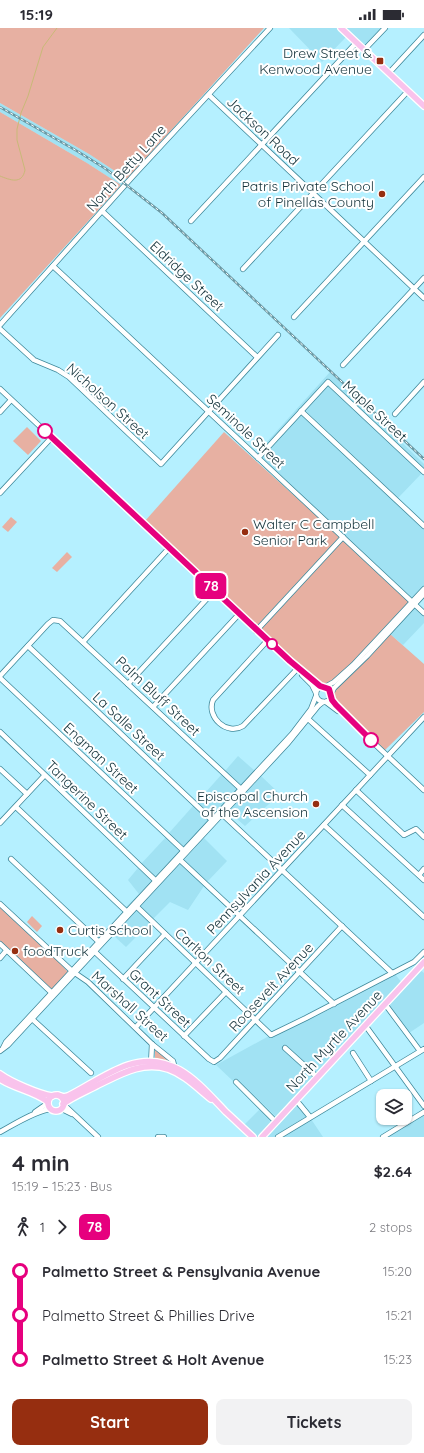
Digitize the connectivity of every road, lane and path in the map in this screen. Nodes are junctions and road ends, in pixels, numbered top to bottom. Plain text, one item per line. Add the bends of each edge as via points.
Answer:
1 (270, 28) edge
2 (341, 28) edge
3 (385, 28) edge
4 (424, 35) edge
5 (356, 43) junction
6 (364, 50) junction
7 (388, 73) junction
8 (408, 91) junction
9 (209, 95) junction
10 (424, 106) edge
11 (262, 145) junction
12 (424, 177) edge
13 (313, 193) junction
14 (102, 211) junction
15 (191, 221) dead end
16 (364, 242) junction
17 (53, 266) junction
18 (243, 269) dead end
19 (424, 278) edge
20 (414, 288) junction
21 (424, 298) edge
22 (294, 317) dead end
23 (0, 325) edge
24 (0, 329) edge
25 (278, 335) dead end
26 (257, 357) junction
27 (343, 365) dead end
28 (424, 382) edge
29 (0, 389) edge
30 (0, 393) edge
31 (10, 401) junction
32 (209, 411) junction
33 (301, 411) junction
34 (0, 412) edge
35 (395, 414) dead end
36 (51, 438) junction
37 (258, 458) junction
38 (424, 472) edge
39 (0, 493) edge
40 (424, 526) edge
41 (343, 537) junction
42 (169, 548) junction
43 (424, 589) edge
44 (214, 591) junction
45 (424, 594) edge
46 (413, 603) junction
47 (424, 613) edge
48 (239, 614) junction
49 (256, 631) junction
50 (83, 642) junction
51 (266, 642) junction
52 (28, 646) junction
53 (297, 669) junction
54 (0, 677) edge
55 (128, 684) junction
56 (324, 687) junction
57 (316, 694) junction
58 (331, 695) junction
59 (324, 702) junction
60 (153, 707) junction
61 (424, 717) edge
62 (307, 718) junction
63 (349, 720) junction
64 (0, 732) edge
65 (388, 756) junction
66 (0, 769) edge
67 (370, 775) junction
68 (44, 776) junction
69 (242, 790) junction
70 (356, 790) junction
71 (424, 790) edge
72 (27, 794) junction
73 (342, 805) junction
74 (16, 807) junction
75 (221, 813) junction
76 (213, 821) junction
77 (0, 823) edge
78 (324, 825) junction
79 (424, 837) edge
80 (185, 852) junction
81 (11, 859) dead end
82 (179, 859) junction
83 (424, 869) edge
84 (282, 870) junction
85 (419, 875) junction
86 (424, 880) edge
87 (157, 882) junction
88 (0, 904) edge
89 (135, 905) junction
90 (128, 913) junction
91 (240, 916) junction
92 (424, 917) edge
93 (342, 926) junction
94 (165, 934) junction
95 (100, 943) junction
96 (0, 944) edge
97 (6, 951) junction
98 (93, 951) junction
99 (424, 952) edge
100 (0, 958) edge
101 (196, 963) junction
102 (423, 966) edge
103 (74, 972) junction
104 (300, 972) junction
105 (392, 973) junction
106 (124, 979) junction
107 (226, 992) junction
108 (53, 994) junction
109 (334, 1004) junction
110 (385, 1004) junction
111 (154, 1008) junction
112 (31, 1018) junction
113 (256, 1020) junction
114 (366, 1025) junction
115 (136, 1027) junction
116 (184, 1036) junction
117 (152, 1044) junction
118 (285, 1048) dead end
119 (1, 1050) edge
120 (422, 1050) edge
121 (353, 1053) dead end
122 (214, 1062) joint
123 (151, 1064) junction
124 (170, 1065) junction
125 (395, 1066) junction
126 (91, 1073) dead end
127 (0, 1074) edge
128 (317, 1077) junction
129 (0, 1079) edge
130 (371, 1081) junction
131 (236, 1082) dead end
132 (55, 1096) junction
133 (296, 1100) junction
134 (48, 1102) junction
135 (63, 1104) junction
136 (424, 1106) edge
137 (51, 1109) junction
138 (59, 1110) junction
139 (226, 1112) junction
140 (424, 1112) edge
141 (310, 1117) junction
142 (24, 1120) junction
143 (276, 1122) junction
144 (86, 1125) junction
145 (0, 1132) edge
146 (98, 1137) edge
147 (158, 1137) edge
148 (164, 1137) edge
149 (253, 1137) edge
150 (262, 1137) edge
151 (278, 1137) edge
152 (383, 1137) edge

1 - 9 street, North Betty Lane
2 - 5 main road
3 - 6 street
4 - 7 street
5 - 6 main road
5 - 11 street
6 - 7 main road
7 - 8 main road
8 - 10 main road
8 - 13 street
9 - 11 street, Jackson Road
9 - 14 street, North Betty Lane
11 - 13 street, Jackson Road
11 - 15 street
12 - 16 street
13 - 16 street, Jackson Road
13 - 18 street
14 - 17 street, North Betty Lane
14 - 26 street, Eldridge Street
16 - 20 street, Jackson Road
16 - 22 street
17 - 23 street, North Betty Lane
17 - 32 street, Seminole Street
19 - 20 street
20 - 21 street, Jackson Road
20 - 27 street
24 - 32 street, Nicholson Street via 34,360 68,377 161,464
25 - 26 street
26 - 32 street
28 - 35 street
29 - 31 street
30 - 31 street
31 - 34 street
31 - 36 street
32 - 37 street, Seminole Street
33 - 37 street
33 - 38 street, Maple Street via 328,382
33 - 40 street
36 - 39 street
36 - 42 street
37 - 41 street, Seminole Street
41 - 46 street, Seminole Street
41 - 49 street
42 - 44 street
42 - 50 street
43 - 46 street
44 - 48 street
44 - 55 street
45 - 46 street
46 - 47 street, Seminole Street
46 - 56 street via 353,665 334,682
46 - 58 street via 367,656 336,686
48 - 49 street
48 - 60 street
49 - 51 street
49 - 53 street
50 - 52 street, Palm Bluff Street via 63,623 56,620 50,622
50 - 55 street, Palm Bluff Street
51 - 53 street
51 - 53 street via 213,700 212,713 220,723 231,729 243,726
52 - 54 street
52 - 76 street, La Salle Street
53 - 56 street
53 - 57 street via 312,685
54 - 80 street, Engman Street
55 - 60 street, Palm Bluff Street
56 - 57 street via 318,689
56 - 58 street via 329,689
57 - 59 street via 319,700
57 - 62 street
58 - 59 street
58 - 63 street via 334,704
59 - 62 street
59 - 63 street
60 - 69 street, Palm Bluff Street
61 - 65 street, Pennsylvania Avenue
62 - 67 street
62 - 69 street via 290,740
63 - 65 street
64 - 68 street, Tangerine Street via 41,770
65 - 67 street, Pennsylvania Avenue
65 - 71 street
66 - 72 street
67 - 70 street, Pennsylvania Avenue
68 - 72 street
68 - 87 street, Tangerine Street
69 - 75 street
70 - 73 street, Pennsylvania Avenue
70 - 79 street via 404,835 416,829
72 - 74 street
73 - 78 street, Pennsylvania Avenue
73 - 85 street
74 - 77 street
74 - 90 street
75 - 76 street
75 - 84 street
76 - 80 street
78 - 84 street, Pennsylvania Avenue
78 - 92 street
80 - 82 street
81 - 95 street
82 - 87 street
82 - 91 street
83 - 85 street
84 - 91 street, Pennsylvania Avenue
84 - 93 street
85 - 86 street
87 - 89 street
88 - 103 street, Marshall Street
89 - 90 street
89 - 94 street, Carlton Street
90 - 95 street
91 - 101 street, Pennsylvania Avenue
91 - 104 street
93 - 104 street, Roosevelt Avenue
93 - 105 street
94 - 101 street, Carlton Street
94 - 106 street
95 - 98 street
96 - 97 street
97 - 100 street
97 - 108 street
98 - 103 street
98 - 106 street, Grant Street
99 - 105 street via 414,962
101 - 107 street, Carlton Street
101 - 111 street, Pennsylvania Avenue
102 - 110 main road, North Myrtle Avenue
103 - 108 street
103 - 115 street, Marshall Street
104 - 109 street
104 - 113 street, Roosevelt Avenue
105 - 109 street
106 - 111 street, Grant Street
107 - 113 street, Carlton Street
107 - 116 street
108 - 112 street
109 - 113 street, Carlton Street via 271,1035
110 - 114 main road, North Myrtle Avenue
110 - 120 street
111 - 115 street, Pennsylvania Avenue
111 - 116 street, Grant Street
112 - 119 street
112 - 126 street
113 - 122 street, Roosevelt Avenue
114 - 125 street
114 - 128 main road, North Myrtle Avenue
115 - 117 street, Marshall Street
116 - 122 street, Grant Street
117 - 123 street
117 - 124 street, Marshall Street
118 - 128 street
120 - 125 street
121 - 130 street
123 - 124 main road
123 - 132 main road via 139,1062 68,1096
123 - 135 main road via 124,1072
124 - 139 main road, Marshall Street
124 - 139 main road, Marshall Street via 186,1073
125 - 130 street
125 - 136 street
127 - 132 main road via 17,1084
128 - 133 main road, North Myrtle Avenue
129 - 134 main road
130 - 141 street
131 - 143 street
132 - 134 main road
132 - 135 main road via 62,1098
133 - 141 street
133 - 143 main road, North Myrtle Avenue
134 - 137 main road
134 - 142 street
135 - 138 main road
135 - 144 street
137 - 138 main road
137 - 142 street
138 - 144 street via 66,1111
139 - 149 main road, Marshall Street
140 - 152 street
141 - 151 street
142 - 145 street
143 - 150 main road, North Myrtle Avenue
144 - 146 street
147 - 148 street

